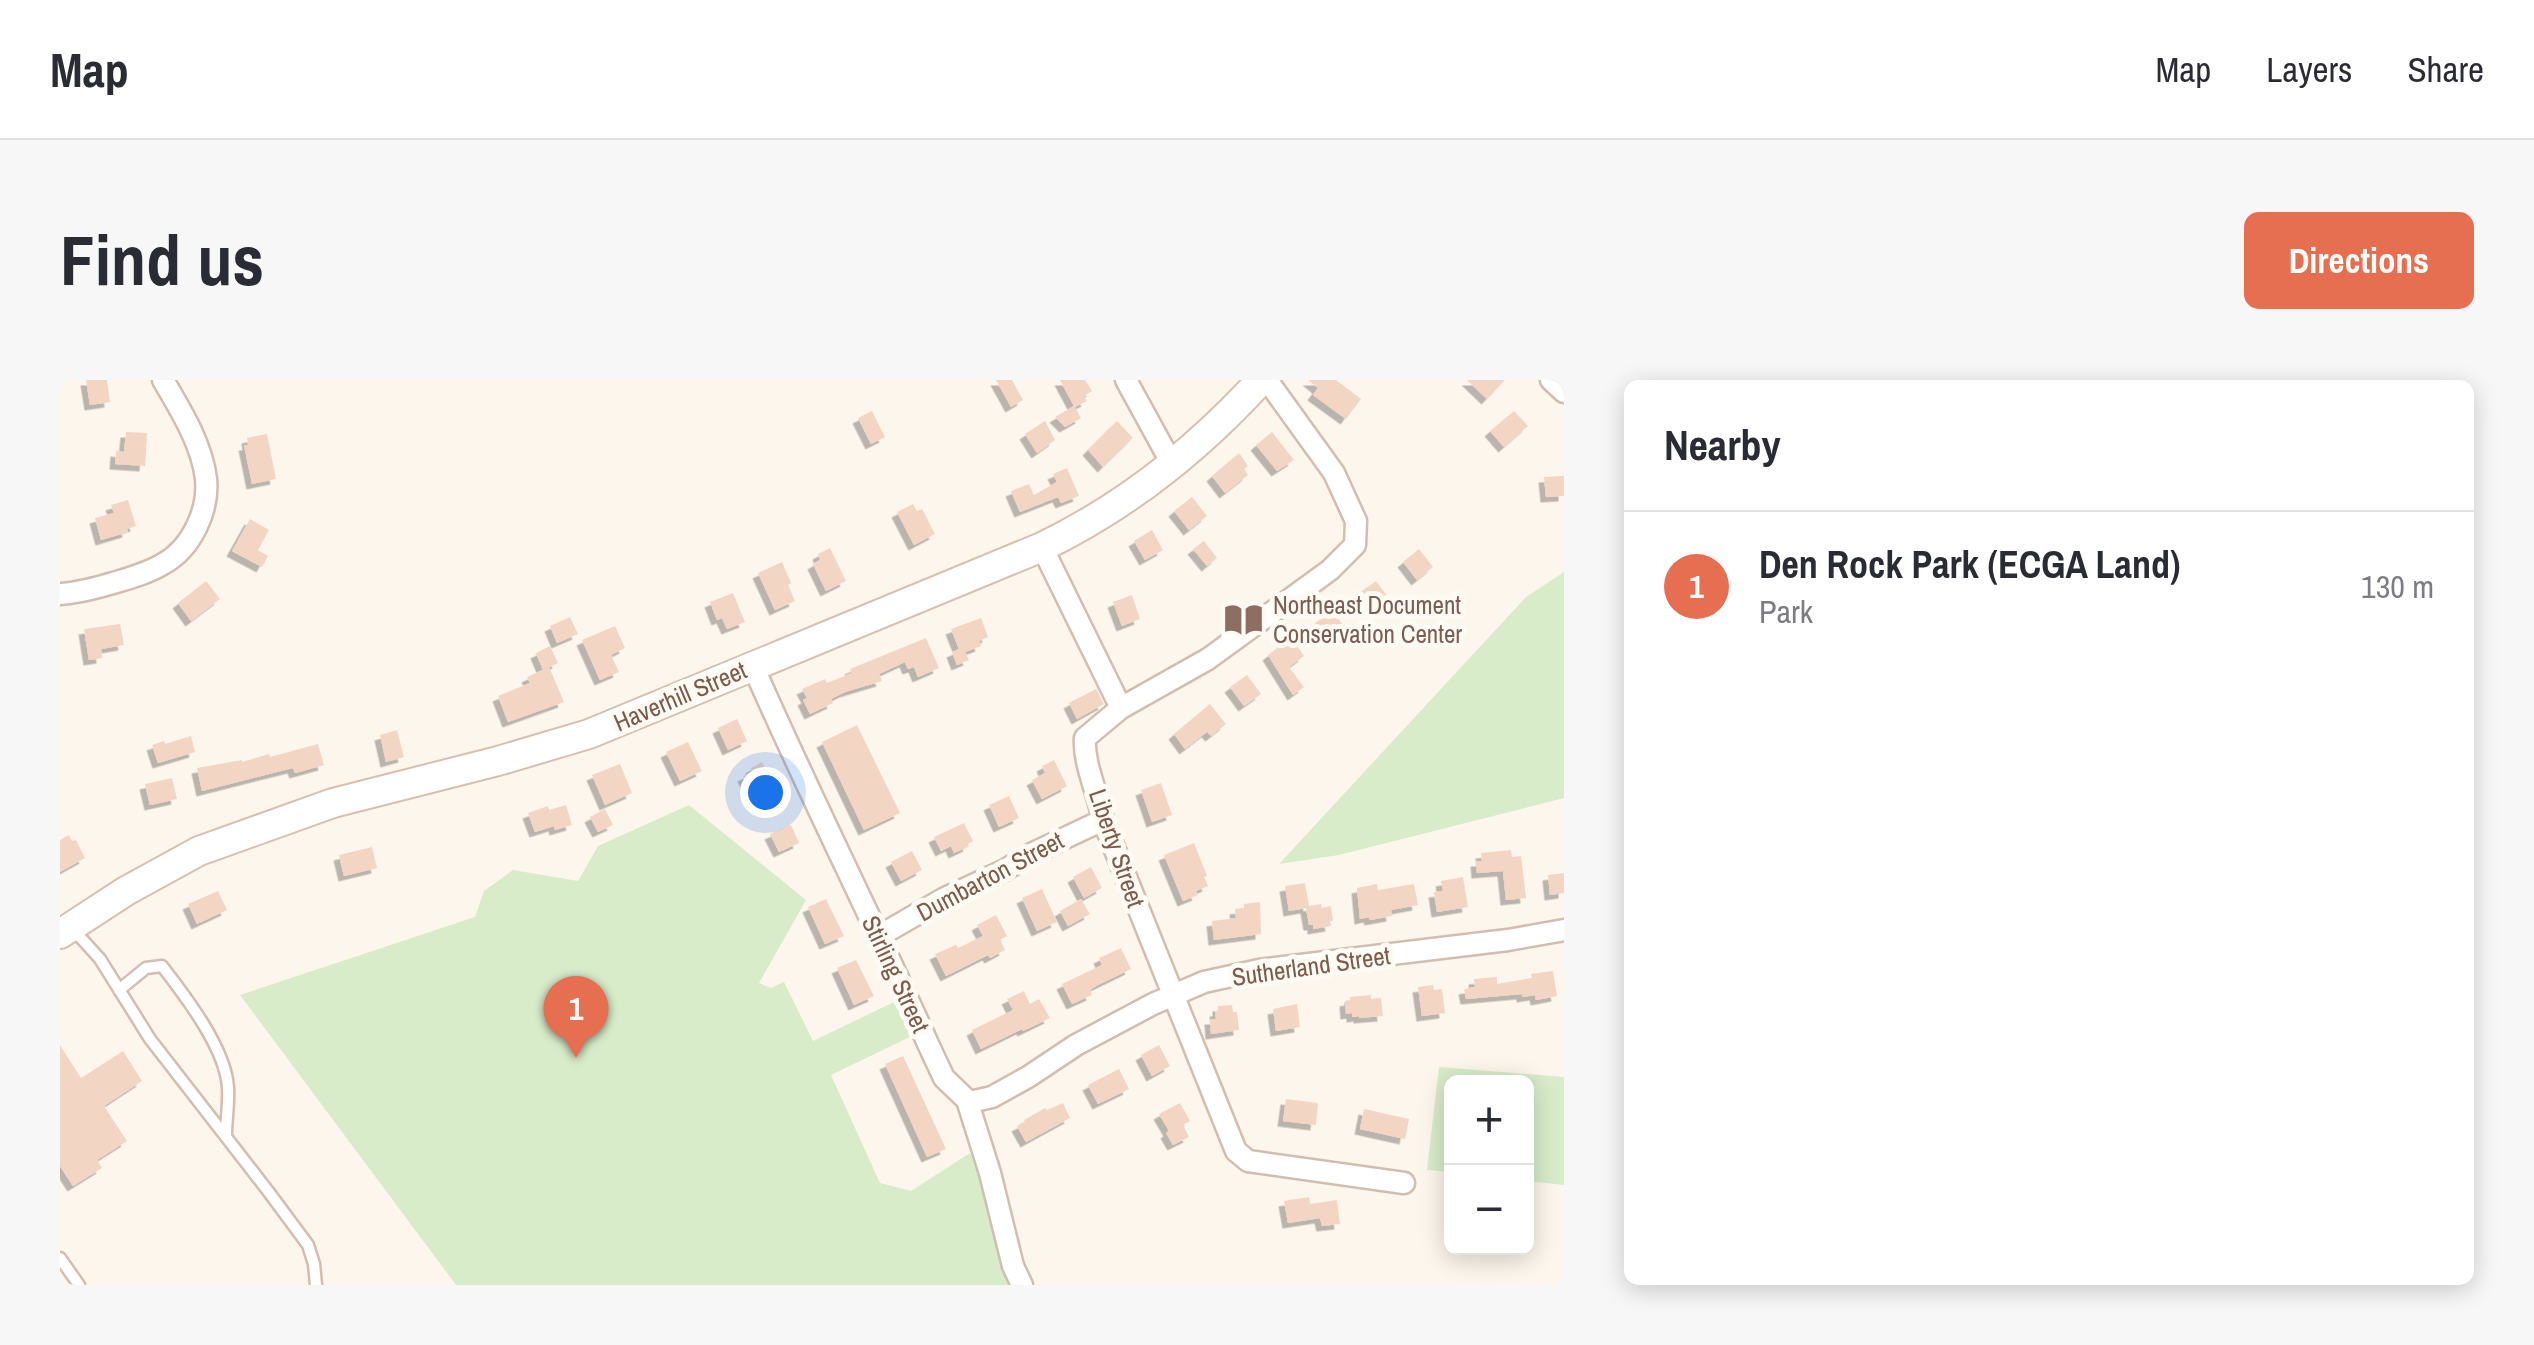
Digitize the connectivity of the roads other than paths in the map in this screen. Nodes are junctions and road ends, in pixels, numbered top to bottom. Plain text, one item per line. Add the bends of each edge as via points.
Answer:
1 (163, 380) edge
2 (1126, 380) edge
3 (1264, 380) edge
4 (1551, 380) edge
5 (1564, 392) edge
6 (1172, 464) junction
7 (1042, 547) junction
8 (60, 594) edge
9 (753, 666) junction
10 (1121, 708) junction
11 (1103, 820) junction
12 (1564, 930) edge
13 (66, 931) edge
14 (878, 936) junction
15 (119, 990) junction
16 (1172, 995) junction
17 (967, 1100) junction
18 (226, 1136) junction
19 (1404, 1182) dead end
20 (60, 1258) edge
21 (79, 1285) edge
22 (316, 1285) edge
23 (1022, 1285) edge

1 - 8 street via 202,458 206,480 196,528 165,563
2 - 6 street
3 - 6 main road, Haverhill Street
3 - 10 street via 1334,473 1356,521 1355,545 1208,659
4 - 5 street
6 - 7 main road, Haverhill Street
7 - 9 main road, Haverhill Street
7 - 10 street
9 - 13 main road, Haverhill Street via 589,734 333,803 199,850
9 - 14 street, Stirling Street
10 - 11 street, Liberty Street via 1085,738
11 - 14 street, Dumbarton Street
11 - 16 street, Liberty Street
12 - 16 street, Sutherland Street via 1259,970
13 - 15 lane via 89,944
14 - 17 street, Stirling Street via 944,1078
15 - 18 lane
15 - 18 lane via 146,968 162,966 181,991 217,1050 228,1085
16 - 17 street, Sutherland Street via 992,1097
16 - 19 street, Liberty Street via 1236,1151 1248,1161
17 - 23 street, Stirling Street
18 - 22 lane via 308,1246
20 - 21 lane

